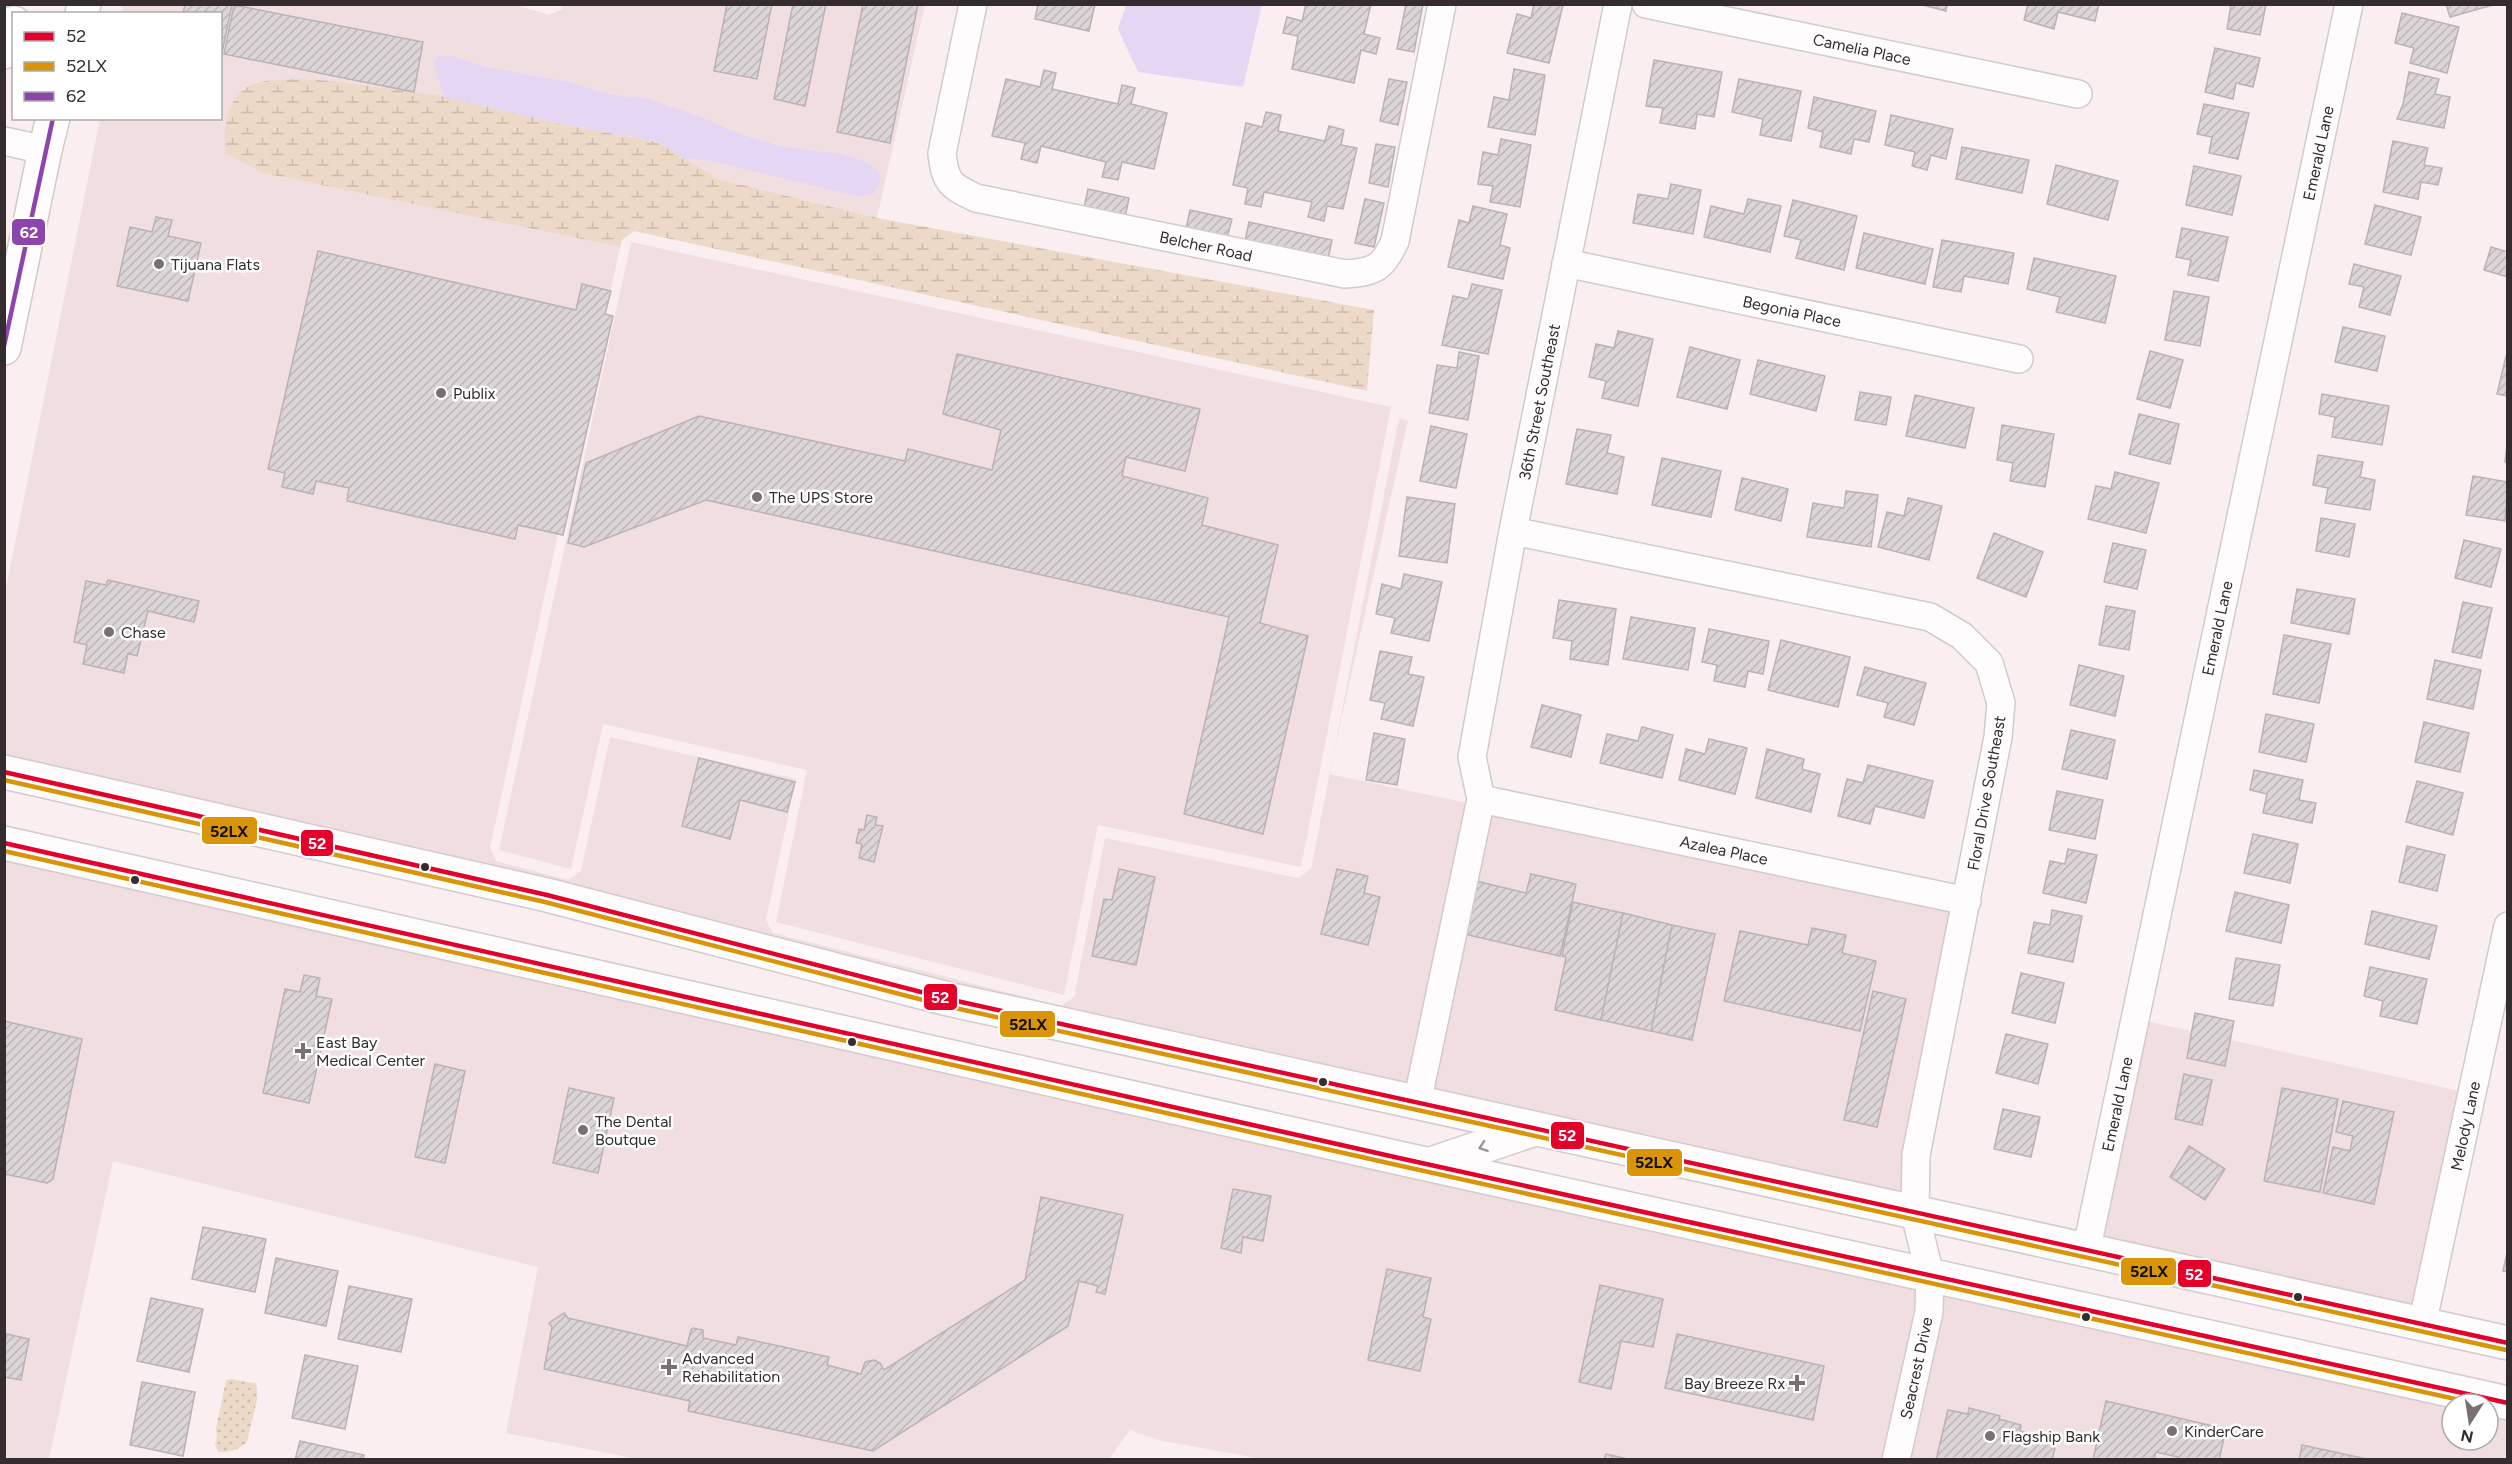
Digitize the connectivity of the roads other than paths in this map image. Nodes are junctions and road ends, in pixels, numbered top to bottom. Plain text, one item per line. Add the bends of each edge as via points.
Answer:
1 (973, 4) edge
2 (1442, 4) edge
3 (1618, 4) edge
4 (1646, 4) edge
5 (2349, 4) edge
6 (12, 29) edge
7 (4, 52) edge
8 (2078, 94) dead end
9 (52, 120) edge
10 (4, 141) edge
11 (45, 150) junction
12 (1566, 263) junction
13 (4, 348) edge
14 (2019, 359) dead end
15 (1513, 531) junction
16 (4, 772) edge
17 (1481, 799) junction
18 (4, 843) edge
19 (1967, 901) junction
20 (2508, 926) edge
21 (1417, 1103) junction
22 (1535, 1130) junction
23 (1431, 1165) junction
24 (1915, 1214) junction
25 (2086, 1252) junction
26 (1930, 1275) junction
27 (2422, 1325) junction
28 (2508, 1343) edge
29 (2508, 1403) edge
30 (1896, 1460) edge

1 - 2 street, Belcher Road via 942,153 944,174 956,189 975,198 1346,274 1368,273 1387,260 1395,241
3 - 12 street, 36th Street Southeast
4 - 8 street, Camelia Place
5 - 25 street, Emerald Lane
6 - 7 main road
9 - 11 main road
10 - 11 street
11 - 13 main road
12 - 14 street, Begonia Place
12 - 15 street, 36th Street Southeast
15 - 17 street, 36th Street Southeast via 1472,757
15 - 19 street, Floral Drive Southeast via 1930,617 1962,636 1989,663 2001,703
16 - 21 main road via 547,895 948,999
17 - 19 street, Azalea Place
17 - 21 street
18 - 23 main road
19 - 24 street, Floral Drive Southeast via 1916,1155
20 - 27 street, Melody Lane
21 - 22 main road
22 -> 23 main road
22 - 24 main road
23 - 26 main road
24 - 25 main road
24 - 26 street, Floral Drive Southeast
25 - 27 main road
26 - 29 main road
26 - 30 street, Seacrest Drive via 1929,1312
27 - 28 main road

